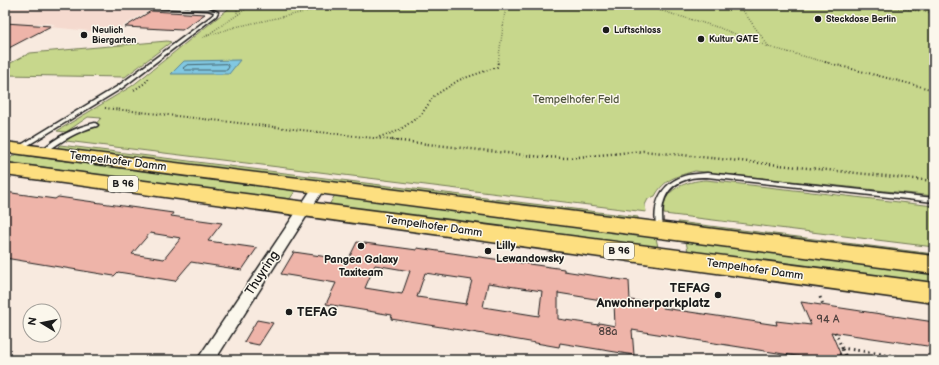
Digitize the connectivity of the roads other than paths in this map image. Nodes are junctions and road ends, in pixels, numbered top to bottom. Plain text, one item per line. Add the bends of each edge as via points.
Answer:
1 (134, 6) edge
2 (95, 125) dead end
3 (9, 148) edge
4 (43, 152) junction
5 (5, 169) edge
6 (319, 187) junction
7 (934, 200) edge
8 (304, 209) junction
9 (660, 230) junction
10 (668, 258) junction
11 (934, 265) edge
12 (934, 293) edge
13 (206, 360) edge

1 - 3 lane via 208,9 216,12 120,87
2 - 4 lane via 75,131
3 - 4 main road, Tempelhofer Damm / B 96
4 - 6 main road, Tempelhofer Damm / B 96
5 - 8 main road, Tempelhofer Damm / B 96
6 - 8 street, Thuyring
6 - 9 main road, Tempelhofer Damm / B 96
7 - 9 lane via 707,175 685,177 673,184 660,198 657,211
8 - 10 main road, Tempelhofer Damm / B 96
8 - 13 street, Thuyring
9 - 10 main road
9 - 11 main road, Tempelhofer Damm / B 96
10 - 12 main road, Tempelhofer Damm / B 96

